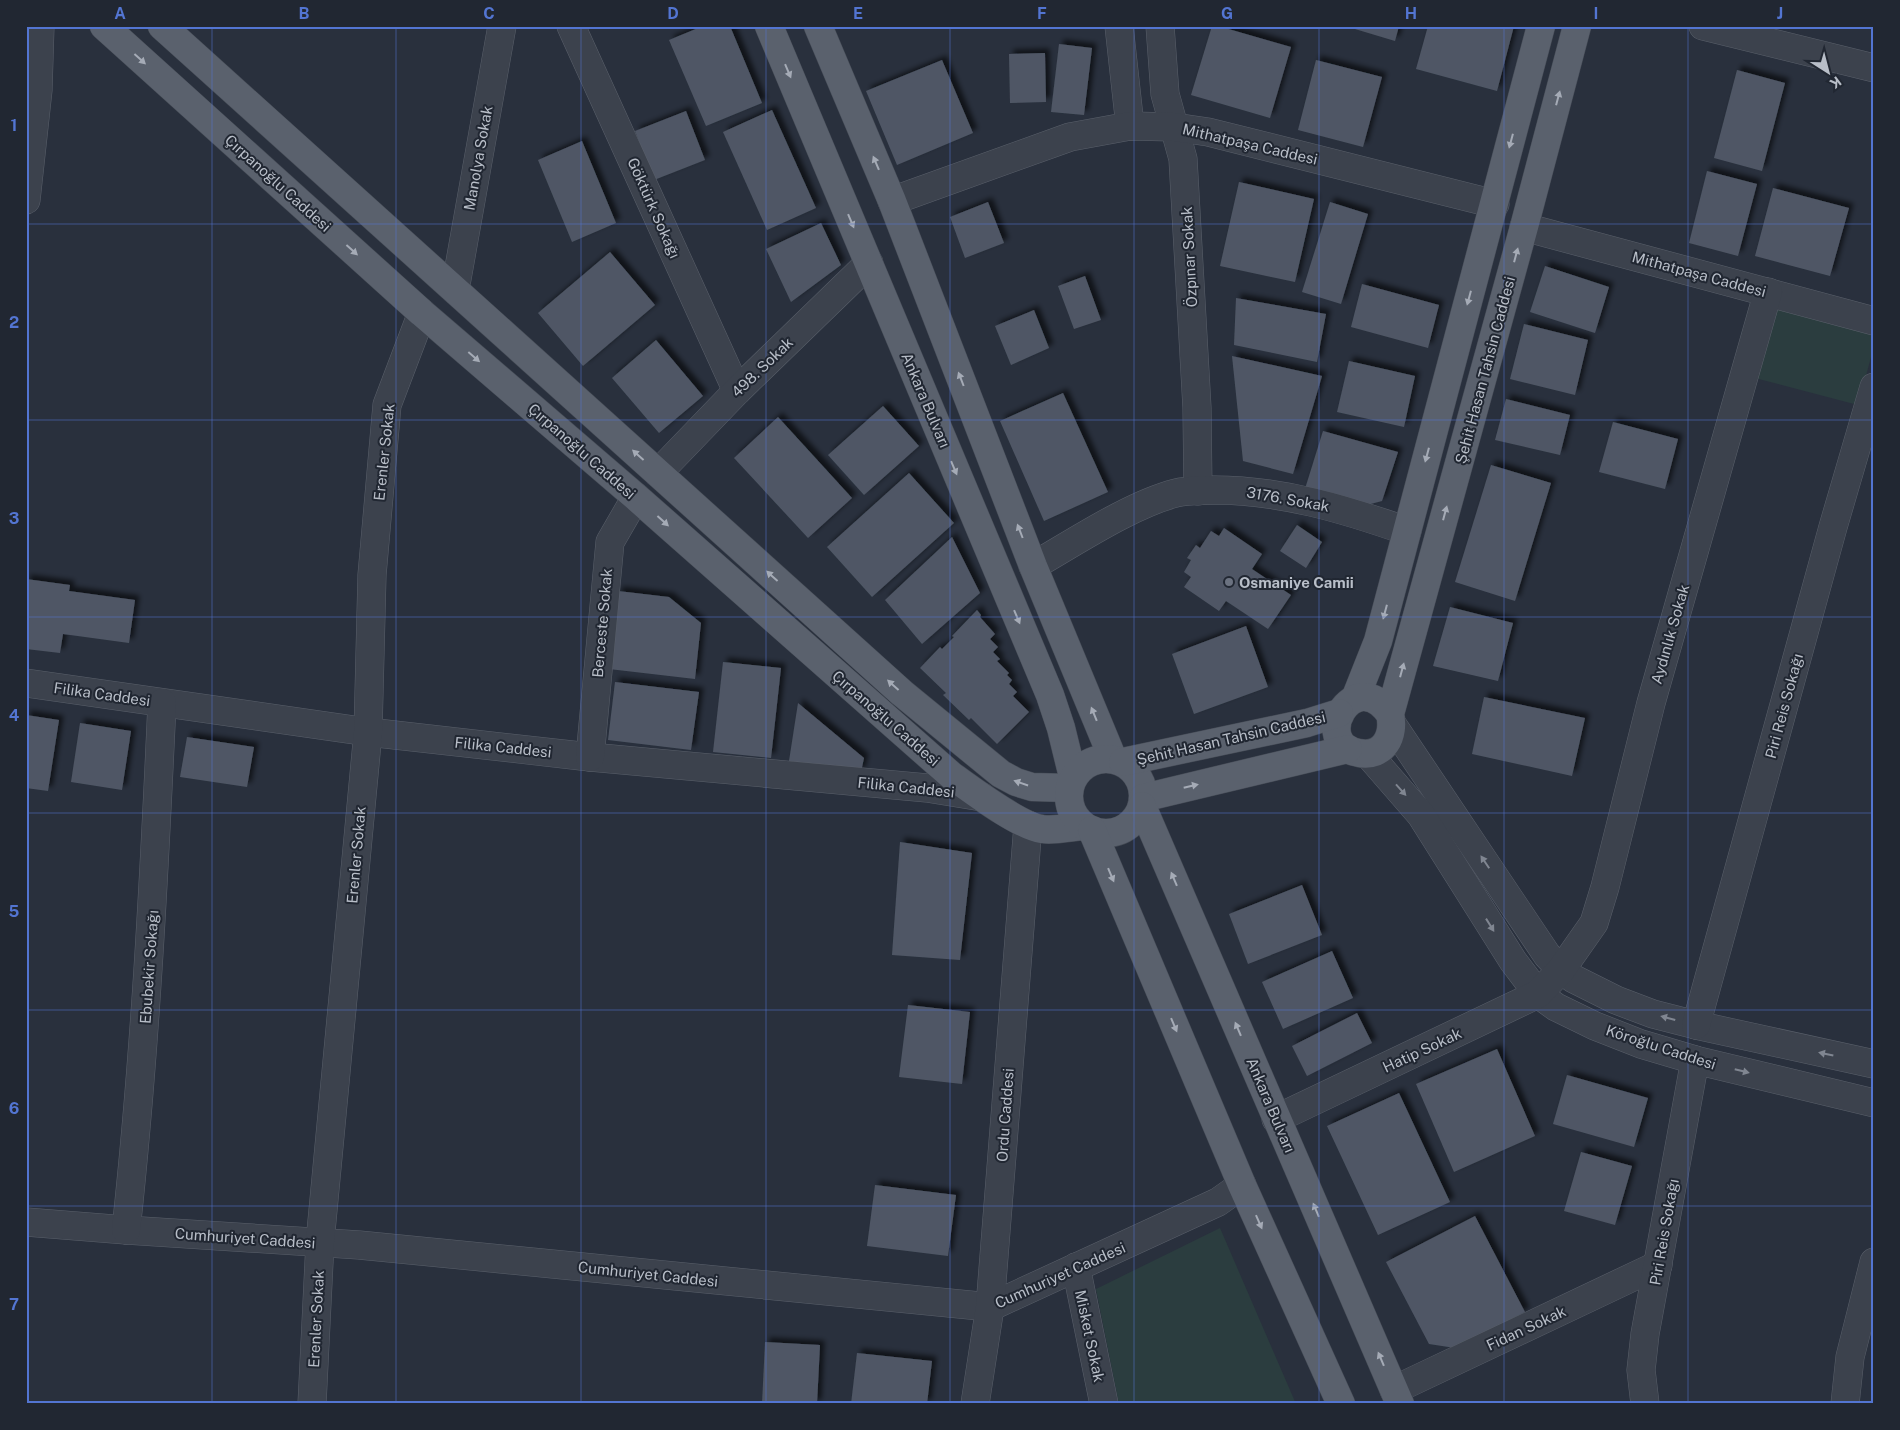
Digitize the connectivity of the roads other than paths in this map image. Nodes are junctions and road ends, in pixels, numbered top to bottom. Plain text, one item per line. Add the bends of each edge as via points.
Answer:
1 (40, 26) edge
2 (104, 26) edge
3 (162, 26) edge
4 (502, 26) edge
5 (571, 26) edge
6 (769, 26) edge
7 (818, 26) edge
8 (1119, 26) edge
9 (1160, 26) edge
10 (1541, 26) edge
11 (1577, 26) edge
12 (1703, 26) edge
13 (1763, 33) edge
14 (1874, 68) edge
15 (32, 96) edge
16 (1130, 126) junction
17 (1174, 127) junction
18 (26, 200) edge
19 (892, 201) junction
20 (1495, 204) junction
21 (1524, 227) junction
22 (869, 263) junction
23 (455, 290) junction
24 (1768, 292) junction
25 (422, 313) junction
26 (1874, 321) edge
27 (1874, 387) edge
28 (737, 391) junction
29 (658, 473) junction
30 (1198, 491) junction
31 (636, 497) junction
32 (1407, 531) junction
33 (1033, 566) junction
34 (26, 683) edge
35 (162, 703) junction
36 (1347, 706) junction
37 (1391, 719) junction
38 (368, 732) junction
39 (1358, 752) junction
40 (590, 756) junction
41 (1118, 761) junction
42 (1071, 782) junction
43 (982, 797) junction
44 (1143, 802) junction
45 (1028, 824) junction
46 (1088, 828) junction
47 (1561, 970) junction
48 (1538, 994) junction
49 (1696, 1026) junction
50 (1695, 1060) junction
51 (1874, 1064) edge
52 (1874, 1103) edge
53 (1276, 1119) junction
54 (1242, 1185) junction
55 (26, 1222) edge
56 (126, 1230) junction
57 (320, 1242) junction
58 (1874, 1262) edge
59 (1658, 1265) junction
60 (1076, 1268) junction
61 (990, 1307) junction
62 (1397, 1397) edge
63 (312, 1404) edge
64 (974, 1404) edge
65 (1104, 1404) edge
66 (1341, 1404) edge
67 (1645, 1404) edge
68 (1846, 1404) edge

1 - 15 street
2 -> 25 main road, Çırpanoğlu Caddesi
3 - 23 main road, Çırpanoğlu Caddesi
4 - 23 street, Manolya Sokak
5 - 28 street, Göktürk Sokağı
6 -> 22 main road, Ankara Bulvarı
19 -> 7 main road, Ankara Bulvarı
8 - 16 street
9 - 17 street, Özpınar Sokak via 1165,94
10 -> 20 main road, Şehit Hasan Tahsin Caddesi
21 -> 11 main road, Şehit Hasan Tahsin Caddesi
12 - 13 street
13 - 14 street
15 - 18 street
16 - 17 street, Mithatpaşa Caddesi
16 - 19 street, Mithatpaşa Caddesi via 1070,137
17 - 20 street, Mithatpaşa Caddesi via 1208,132
17 - 30 street, Özpınar Sokak via 1183,160 1197,408
33 -> 19 main road, Ankara Bulvarı
20 -> 32 main road, Şehit Hasan Tahsin Caddesi
21 - 24 street, Mithatpaşa Caddesi
37 -> 21 main road, Şehit Hasan Tahsin Caddesi
22 - 28 street, 498. Sokak
22 -> 42 main road, Ankara Bulvarı via 1050,695 1061,728
29 -> 23 main road, Çırpanoğlu Caddesi
24 - 26 street, Mithatpaşa Caddesi
24 - 47 street, Aydınlık Sokak via 1650,703 1594,923
25 -> 31 main road, Çırpanoğlu Caddesi
25 - 38 street, Erenler Sokak via 387,405 372,575
27 - 49 street, Piri Reis Sokağı
28 - 29 street, 498. Sokak
42 -> 29 main road, Çırpanoğlu Caddesi via 1032,787 1001,774 902,693
30 - 32 street, 3176. Sokak via 1234,490 1289,497 1350,511
30 - 33 street, 3176. Sokak via 1176,493 1143,506
31 - 40 street, Berceste Sokak via 610,542
31 -> 43 main road, Çırpanoğlu Caddesi via 926,754
32 -> 36 main road, Şehit Hasan Tahsin Caddesi via 1378,641
41 -> 33 main road, Ankara Bulvarı
34 - 35 street, Filika Caddesi
35 - 38 street, Filika Caddesi
35 - 56 street, Ebubekir Sokağı via 153,914
36 - 37 main road, Şehit Hasan Tahsin Caddesi via 1365,698 1375,700 1384,706
36 - 39 main road, Şehit Hasan Tahsin Caddesi via 1336,722 1337,732 1341,742
36 - 41 main road, Şehit Hasan Tahsin Caddesi via 1307,723
37 - 39 main road, Şehit Hasan Tahsin Caddesi via 1391,734 1386,744 1378,750
47 -> 37 street, Köroğlu Caddesi via 1547,955
38 - 40 street, Filika Caddesi
38 - 57 street, Erenler Sokak
44 -> 39 main road, Şehit Hasan Tahsin Caddesi
39 -> 48 street, Köroğlu Caddesi via 1422,815 1513,961
40 - 43 street, Filika Caddesi via 927,788
41 - 42 main road via 1101,758 1090,762
41 - 44 main road, Ankara Bulvarı via 1137,774
42 - 46 main road, Ankara Bulvarı via 1071,809
43 - 45 main road, Çırpanoğlu Caddesi
44 - 46 main road via 1134,821 1118,831 1100,833
53 -> 44 main road, Ankara Bulvarı
45 - 46 main road, Çırpanoğlu Caddesi via 1041,829
45 - 61 street, Ordu Caddesi
46 -> 54 main road, Ankara Bulvarı
47 - 48 street, Hatip Sokak
49 -> 47 street, Köroğlu Caddesi via 1616,1000
48 - 50 street, Köroğlu Caddesi via 1556,1007 1595,1026
48 - 53 street, Hatip Sokak
51 -> 49 street, Köroğlu Caddesi
50 -> 52 street, Köroğlu Caddesi
50 - 59 street, Piri Reis Sokağı
62 -> 53 main road, Ankara Bulvarı
54 - 60 street, Cumhuriyet Caddesi via 1218,1202
54 -> 66 main road, Ankara Bulvarı
55 - 56 street, Cumhuriyet Caddesi
56 - 57 street, Cumhuriyet Caddesi
57 - 61 street, Cumhuriyet Caddesi
57 - 63 street, Erenler Sokak
58 - 68 street via 1850,1357
59 - 62 street, Fidan Sokak
59 - 67 street, Piri Reis Sokağı via 1641,1370
60 - 61 street, Cumhuriyet Caddesi
60 - 65 street, Misket Sokak
61 - 64 street, Ordu Caddesi

